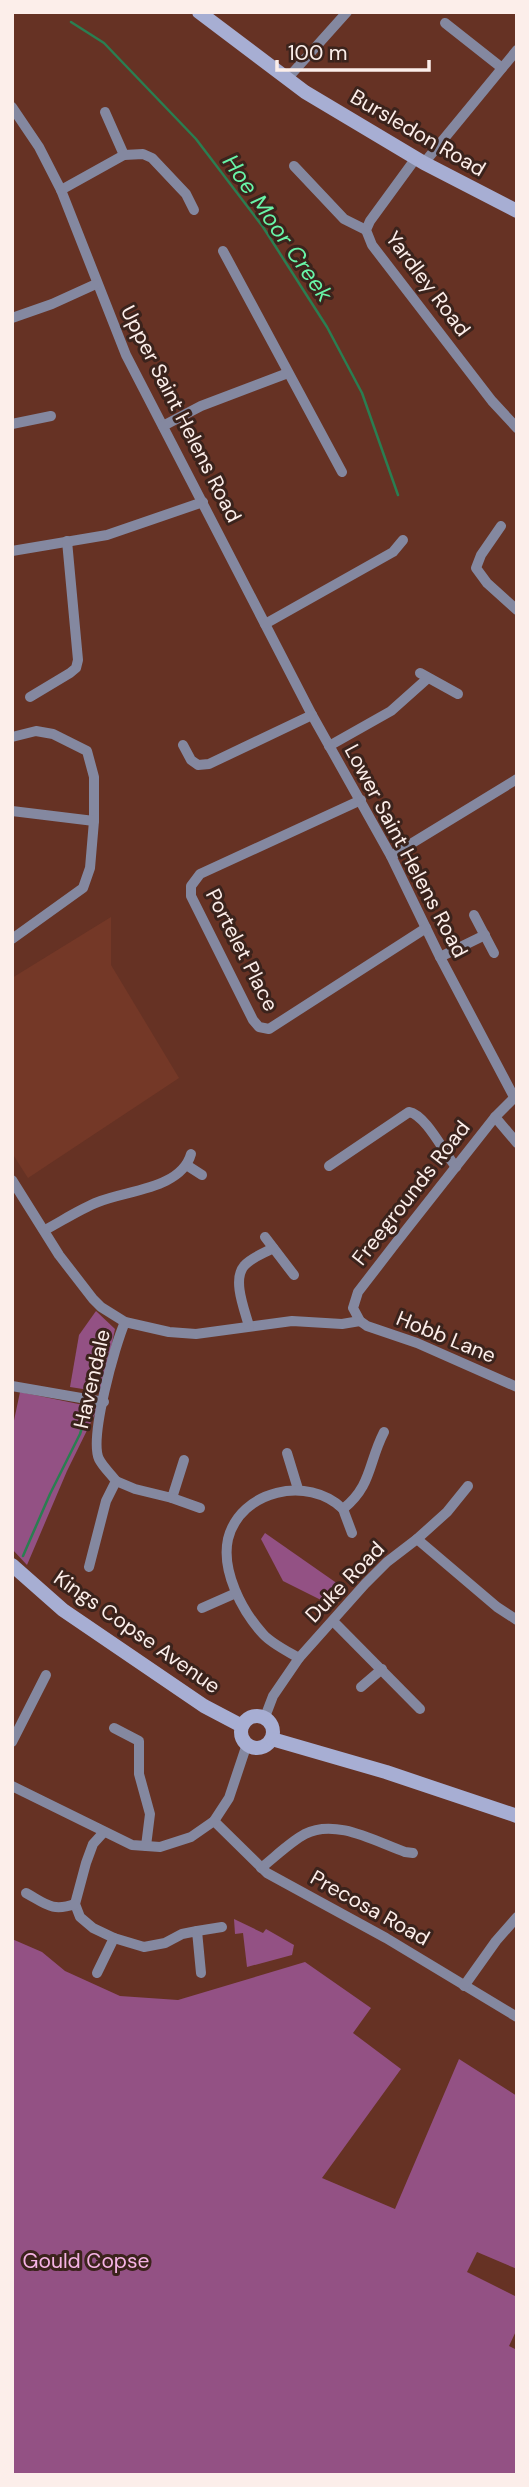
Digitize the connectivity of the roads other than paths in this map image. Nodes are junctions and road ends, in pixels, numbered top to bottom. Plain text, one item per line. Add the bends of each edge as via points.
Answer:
1 (199, 12) edge
2 (347, 12) edge
3 (445, 23) dead end
4 (517, 50) edge
5 (502, 68) junction
6 (287, 79) junction
7 (12, 107) edge
8 (105, 112) dead end
9 (124, 155) junction
10 (420, 160) junction
11 (294, 166) dead end
12 (61, 190) junction
13 (194, 210) dead end
14 (517, 211) edge
15 (366, 230) junction
16 (223, 251) dead end
17 (96, 284) junction
18 (12, 318) edge
19 (288, 373) junction
20 (53, 415) dead end
21 (12, 424) edge
22 (163, 426) junction
23 (517, 428) edge
24 (342, 472) dead end
25 (203, 502) junction
26 (501, 526) dead end
27 (403, 540) dead end
28 (67, 541) junction
29 (12, 551) edge
30 (517, 610) edge
31 (265, 624) junction
32 (458, 694) dead end
33 (30, 697) dead end
34 (312, 715) junction
35 (12, 737) edge
36 (183, 745) dead end
37 (329, 746) junction
38 (517, 779) edge
39 (361, 800) junction
40 (12, 811) edge
41 (94, 821) junction
42 (391, 856) junction
43 (474, 915) dead end
44 (426, 928) junction
45 (485, 935) junction
46 (12, 939) edge
47 (494, 953) dead end
48 (440, 957) junction
49 (515, 1096) edge
50 (495, 1117) junction
51 (517, 1143) edge
52 (191, 1154) dead end
53 (332, 1161) dead end
54 (188, 1166) junction
55 (456, 1167) junction
56 (202, 1175) dead end
57 (13, 1181) edge
58 (45, 1230) junction
59 (265, 1237) dead end
60 (273, 1248) junction
61 (294, 1275) dead end
62 (360, 1321) junction
63 (125, 1322) junction
64 (249, 1326) junction
65 (12, 1386) edge
66 (517, 1387) edge
67 (104, 1402) junction
68 (384, 1432) dead end
69 (287, 1452) dead end
70 (184, 1460) dead end
71 (116, 1481) junction
72 (468, 1486) dead end
73 (298, 1489) junction
74 (172, 1498) junction
75 (200, 1508) dead end
76 (342, 1509) junction
77 (352, 1533) dead end
78 (417, 1539) junction
79 (15, 1567) edge
80 (89, 1567) dead end
81 (236, 1593) junction
82 (202, 1608) dead end
83 (517, 1620) edge
84 (333, 1621) junction
85 (299, 1658) junction
86 (382, 1669) junction
87 (46, 1675) dead end
88 (361, 1687) dead end
89 (420, 1709) dead end
90 (265, 1717) junction
91 (242, 1726) junction
92 (114, 1728) dead end
93 (272, 1739) junction
94 (12, 1742) edge
95 (247, 1744) junction
96 (12, 1786) edge
97 (517, 1816) edge
98 (214, 1821) junction
99 (103, 1833) junction
100 (146, 1846) junction
101 (413, 1853) dead end
102 (261, 1868) junction
103 (26, 1893) dead end
104 (75, 1904) junction
105 (517, 1917) edge
106 (222, 1927) dead end
107 (197, 1931) junction
108 (114, 1938) junction
109 (97, 1973) dead end
110 (201, 1973) dead end
111 (464, 1986) junction
112 (517, 2017) edge

1 - 6 street, Bursledon Road
2 - 6 street
3 - 5 street
4 - 5 street, Yardley Road
5 - 10 street, Yardley Road
6 - 10 street, Bursledon Road
7 - 12 street, Upper Saint Helens Road
8 - 9 street
9 - 12 street
9 - 13 street via 152,158 186,194
10 - 14 street, Bursledon Road
10 - 15 street, Yardley Road
11 - 15 street via 344,219
12 - 17 street, Upper Saint Helens Road
15 - 23 street, Yardley Road via 372,245
16 - 19 street
17 - 18 street
17 - 22 street, Upper Saint Helens Road
19 - 22 street via 201,406
19 - 24 street
20 - 21 street
22 - 25 street, Upper Saint Helens Road
25 - 28 street via 107,535
25 - 31 street, Upper Saint Helens Road
26 - 30 street via 477,568 486,583
27 - 31 street via 393,552
28 - 29 street
28 - 33 street via 79,660 71,673
31 - 34 street, Lower Saint Helens Road
32 - 37 street via 424,676 391,711
34 - 36 street via 209,764 191,760
34 - 37 street, Lower Saint Helens Road
35 - 41 street via 36,731 53,734 87,751 94,777
37 - 39 street, Lower Saint Helens Road
38 - 42 street
39 - 42 street, Lower Saint Helens Road
39 - 44 street, Portelet Place via 200,874 191,886 191,896 253,1020 269,1029
40 - 41 street
41 - 46 street via 90,867 83,888
42 - 44 street, Lower Saint Helens Road
43 - 45 street
44 - 48 street, Lower Saint Helens Road
45 - 47 street
45 - 48 street
48 - 49 street, Lower Saint Helens Road
49 - 50 street, Freegrounds Road
50 - 51 street
50 - 55 street, Freegrounds Road
52 - 54 street
53 - 55 street via 409,1112 423,1119
54 - 56 street
54 - 58 street via 169,1179 98,1202
55 - 62 street, Freegrounds Road via 358,1292 354,1308
57 - 58 street
58 - 63 street via 93,1299
59 - 60 street
60 - 61 street
60 - 64 street via 244,1266 240,1275
62 - 64 street
62 - 66 street, Hobb Lane
63 - 64 street via 196,1334
63 - 67 street, Havendale
65 - 67 street
67 - 71 street, Havendale via 96,1435 99,1458
68 - 76 street via 359,1496
69 - 73 street
70 - 74 street
71 - 74 street
71 - 80 street via 106,1501
72 - 78 street, Duke Road via 447,1513
73 - 76 street via 320,1495
73 - 81 street via 251,1504 235,1525 228,1540 228,1565
74 - 75 street
76 - 77 street
78 - 83 street
78 - 84 street, Duke Road via 387,1562
79 - 91 street, Kings Copse Avenue via 63,1610 204,1706
81 - 82 street via 217,1608
81 - 85 street via 264,1635
84 - 85 street, Duke Road
84 - 86 street
85 - 90 street, Duke Road via 273,1696
86 - 88 street
86 - 89 street
87 - 94 street
90 - 91 street via 250,1717
90 - 93 street via 272,1726
91 - 95 street
92 - 100 street via 139,1741 139,1774 150,1814
93 - 95 street via 263,1747
93 - 97 street
95 - 98 street via 229,1798
96 - 99 street
98 - 100 street via 191,1837 160,1847
98 - 102 street, Precosa Road
99 - 100 street
99 - 104 street via 93,1844
101 - 102 street via 355,1834 318,1830
102 - 111 street, Precosa Road
103 - 104 street via 51,1908
104 - 108 street via 80,1917
105 - 111 street
106 - 107 street
107 - 108 street via 144,1947
107 - 110 street
108 - 109 street
111 - 112 street, Precosa Road

